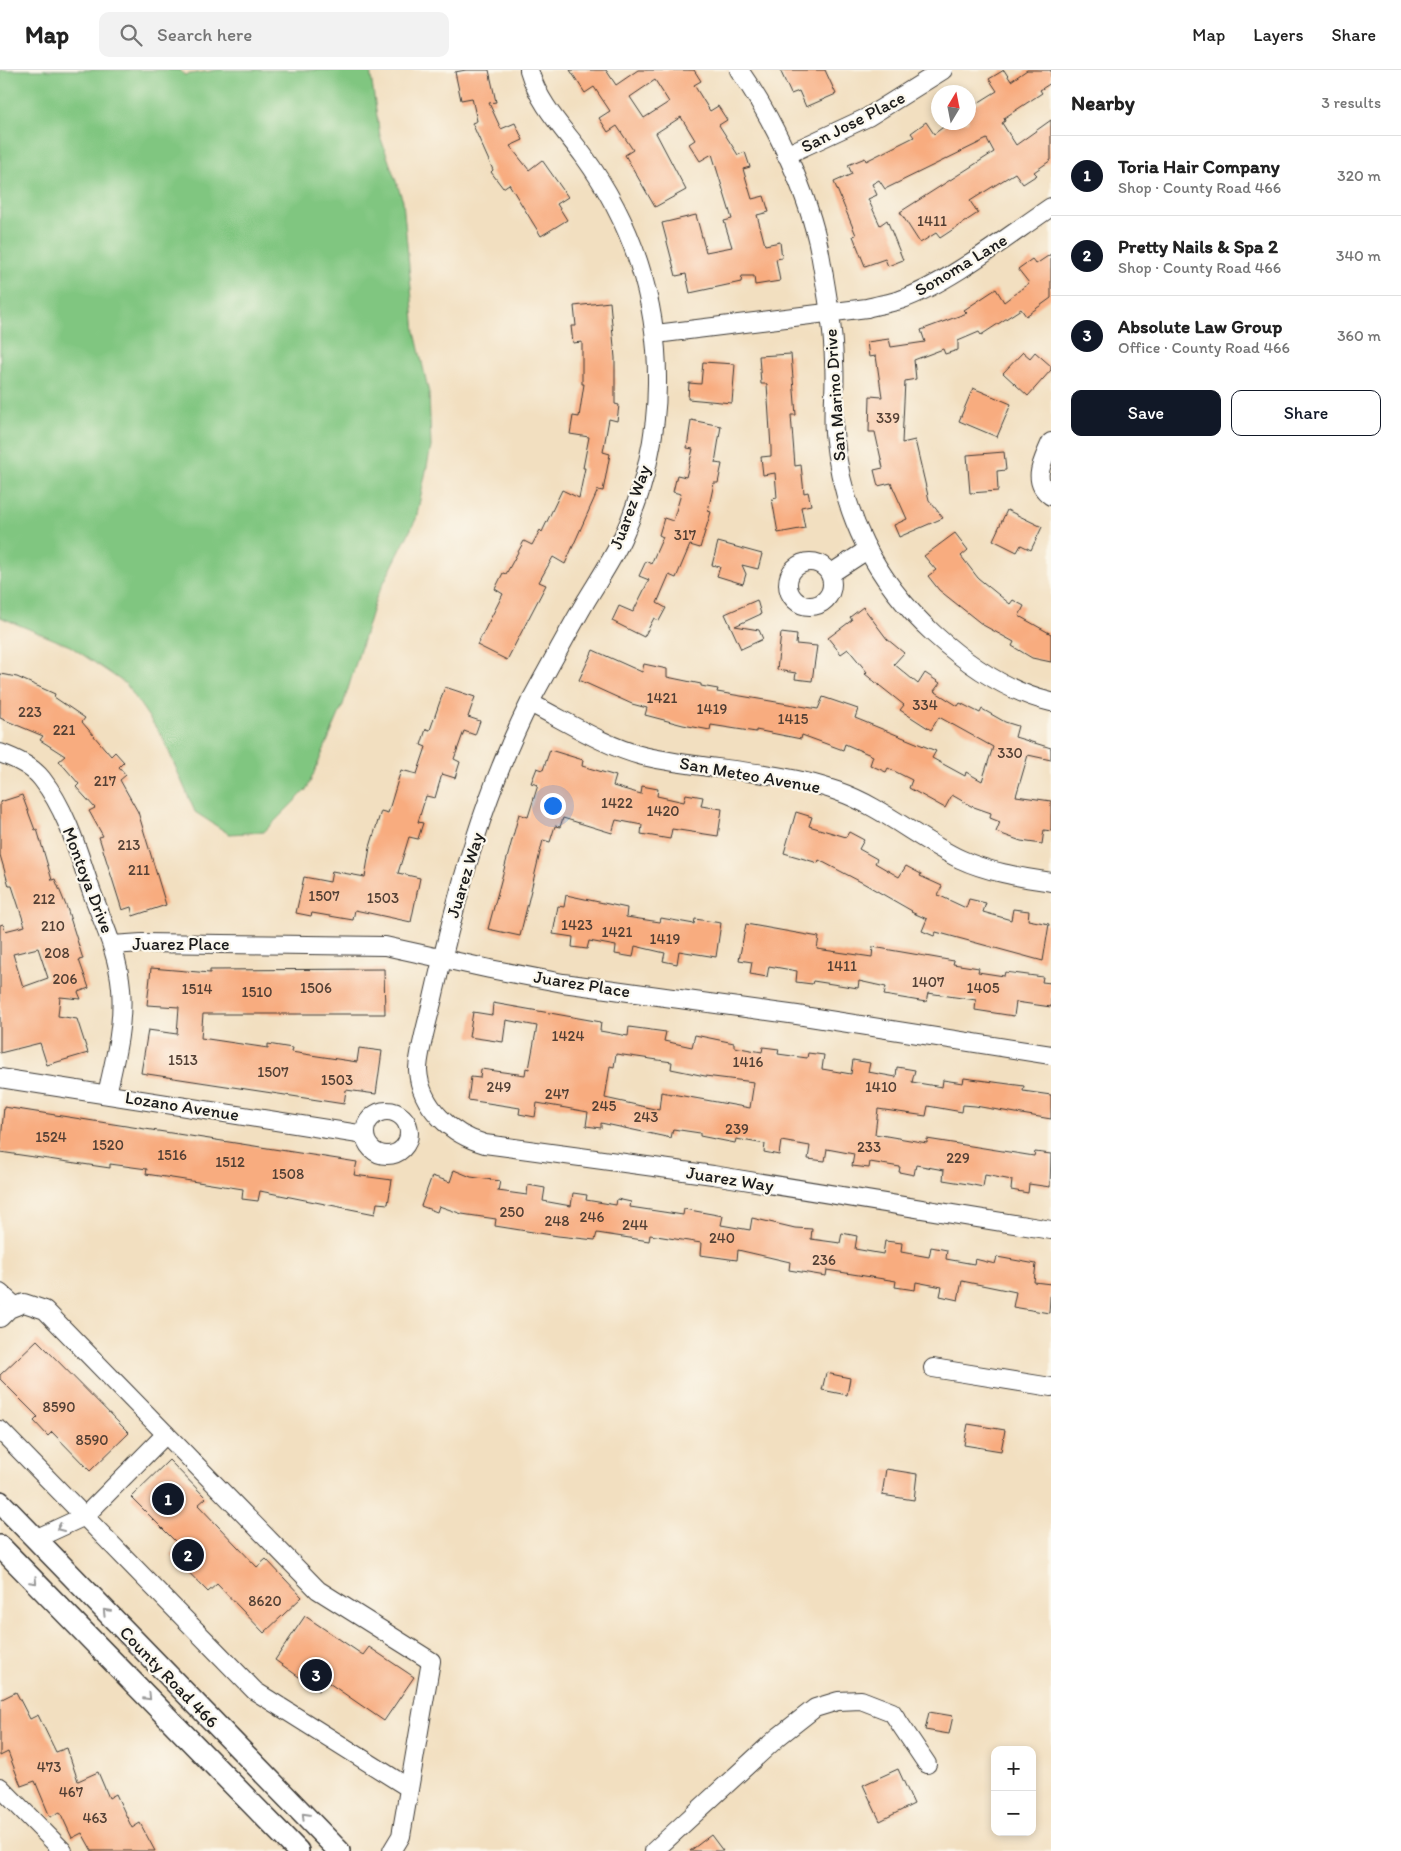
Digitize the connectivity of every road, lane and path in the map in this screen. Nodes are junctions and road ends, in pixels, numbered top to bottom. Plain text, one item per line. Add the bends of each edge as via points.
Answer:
1 (529, 70) edge
2 (739, 70) edge
3 (943, 70) edge
4 (786, 155) junction
5 (1051, 207) edge
6 (829, 313) junction
7 (656, 334) junction
8 (1051, 442) edge
9 (1051, 496) edge
10 (868, 550) junction
11 (830, 574) dead end
12 (1051, 702) edge
13 (530, 703) junction
14 (0, 754) edge
15 (1051, 882) edge
16 (112, 945) junction
17 (442, 957) junction
18 (1051, 1055) edge
19 (0, 1078) edge
20 (107, 1094) junction
21 (365, 1135) dead end
22 (1051, 1230) edge
23 (0, 1294) edge
24 (15, 1306) junction
25 (0, 1318) edge
26 (933, 1368) dead end
27 (1051, 1387) edge
28 (0, 1430) edge
29 (166, 1434) junction
30 (0, 1502) edge
31 (85, 1516) junction
32 (35, 1539) junction
33 (0, 1546) edge
34 (927, 1764) dead end
35 (0, 1786) edge
36 (409, 1788) junction
37 (63, 1851) edge
38 (298, 1851) edge
39 (339, 1851) edge
40 (392, 1851) edge
41 (654, 1851) edge

1 - 7 street, Juarez Way via 541,101 583,155 614,205 637,255
2 - 4 street, San Marino Drive
3 - 4 street, San Jose Place via 868,118
4 - 6 street, San Marino Drive via 819,250
5 - 6 street, Sonoma Lane via 928,288 901,300
6 - 7 street, Sonoma Lane
6 - 10 street, San Marino Drive via 835,364 833,398 838,460 846,497
7 - 13 street, Juarez Way via 658,384 655,426 636,502 622,539
8 - 9 street via 1039,472 1039,482
10 - 11 street
10 - 12 street, San Marino Drive via 877,569 906,606 950,649 989,676
13 - 15 street, San Meteo Avenue via 641,755 786,778 838,791 959,858 991,871
13 - 17 street, Juarez Way via 498,774 476,835
14 - 16 street, Montoya Drive via 41,777 56,799
16 - 17 street, Juarez Place via 353,944 385,946
16 - 20 street, Montoya Drive via 118,968 122,1016
17 - 18 street, Juarez Place via 563,983
17 - 22 street, Juarez Way via 418,1069 428,1102 451,1128 469,1140 713,1175
19 - 20 street, Lozano Avenue
20 - 21 street, Lozano Avenue
23 - 24 street
24 - 25 street
24 - 29 street via 24,1303 45,1310
26 - 27 street
28 - 31 street
29 - 31 street
29 - 36 street via 318,1590 432,1661
30 - 32 main road, County Road 466
31 -> 32 street
31 - 36 street via 255,1691
39 -> 32 main road, County Road 466
33 -> 38 main road, County Road 466
34 - 41 street via 892,1712 861,1700 838,1701 815,1708 778,1737
35 - 37 street
36 - 40 street via 401,1836

